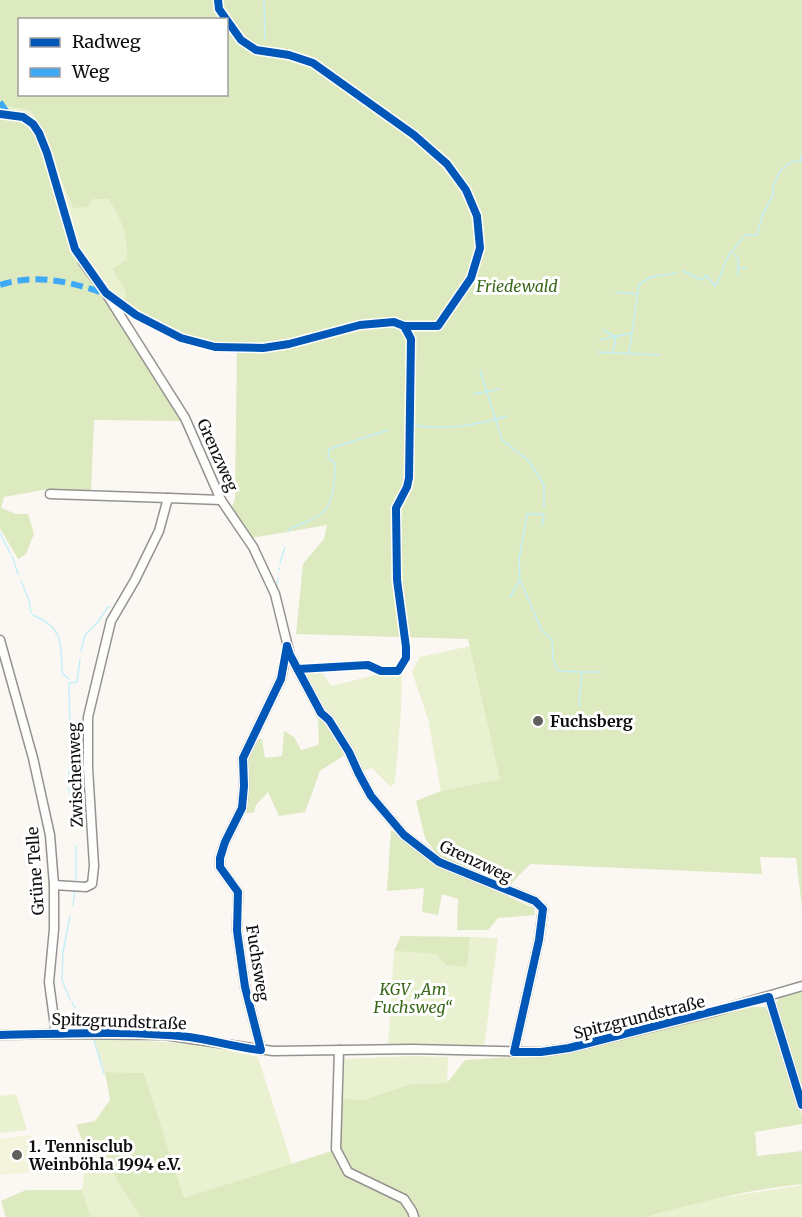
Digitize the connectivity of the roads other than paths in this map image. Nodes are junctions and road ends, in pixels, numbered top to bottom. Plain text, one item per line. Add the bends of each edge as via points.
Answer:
1 (82, 262) dead end
2 (50, 494) dead end
3 (168, 498) junction
4 (220, 500) junction
5 (0, 640) edge
6 (287, 646) junction
7 (54, 885) junction
8 (802, 986) edge
9 (769, 997) junction
10 (56, 1034) junction
11 (0, 1035) edge
12 (261, 1050) junction
13 (339, 1050) junction
14 (514, 1052) junction
15 (802, 1105) edge
16 (414, 1217) edge

1 - 4 street, Grenzweg via 185,418
2 - 3 street
3 - 4 street
3 - 7 street, Zwischenweg via 159,531 111,621 88,717 92,884
4 - 6 street, Grenzweg via 253,547 275,594
5 - 7 street, Grüne Telle via 50,835
6 - 12 street, Fuchsweg via 281,679 243,758 242,808 220,858 220,867 238,892 237,931 245,987
6 - 14 street, Grenzweg via 321,713 349,752 371,796 404,835 439,862 535,901 543,909
7 - 10 street, Grüne Telle via 49,982
8 - 9 street, Spitzgrundstraße
9 - 14 street, Spitzgrundstraße via 569,1048
9 - 15 street
10 - 11 street, Spitzgrundstraße
10 - 12 street, Spitzgrundstraße via 172,1036
12 - 13 street, Spitzgrundstraße
13 - 14 street, Spitzgrundstraße
13 - 16 street via 336,1149 348,1172 404,1199

